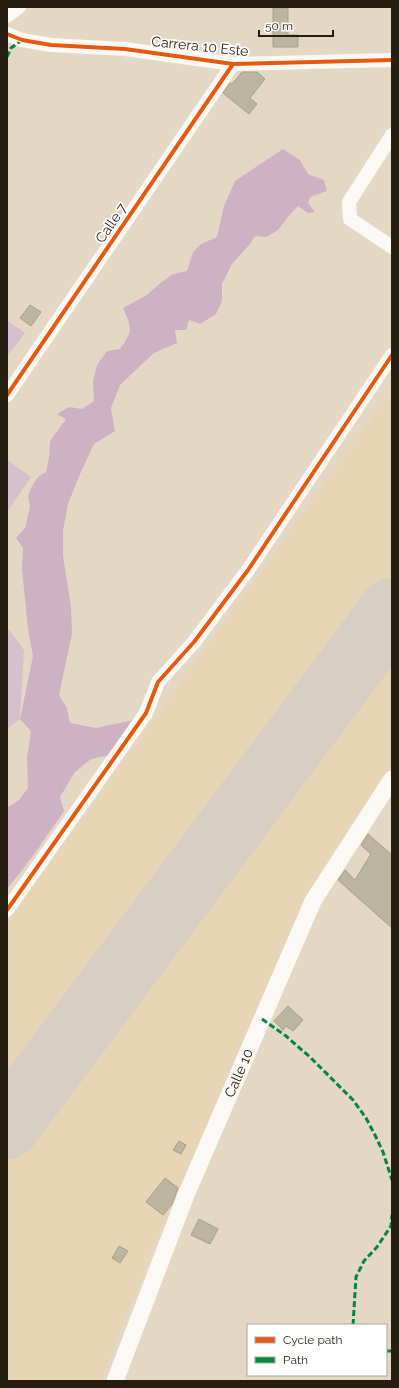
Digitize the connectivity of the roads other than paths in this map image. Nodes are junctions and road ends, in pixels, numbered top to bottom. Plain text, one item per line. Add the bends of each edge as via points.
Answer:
1 (19, 7) edge
2 (7, 16) edge
3 (7, 34) edge
4 (392, 60) edge
5 (233, 64) junction
6 (392, 135) edge
7 (392, 247) edge
8 (392, 356) edge
9 (7, 395) edge
10 (392, 779) edge
11 (7, 910) edge
12 (114, 1381) edge

1 - 2 street
3 - 5 street, Carrera 10 Este via 22,40 51,45 125,49
4 - 5 street, Carrera 10 Este
5 - 9 street, Calle 7
6 - 7 street via 349,202 350,219
8 - 11 street via 248,570 194,642 158,682 146,713
10 - 12 main road, Calle 10 via 313,901 186,1195

